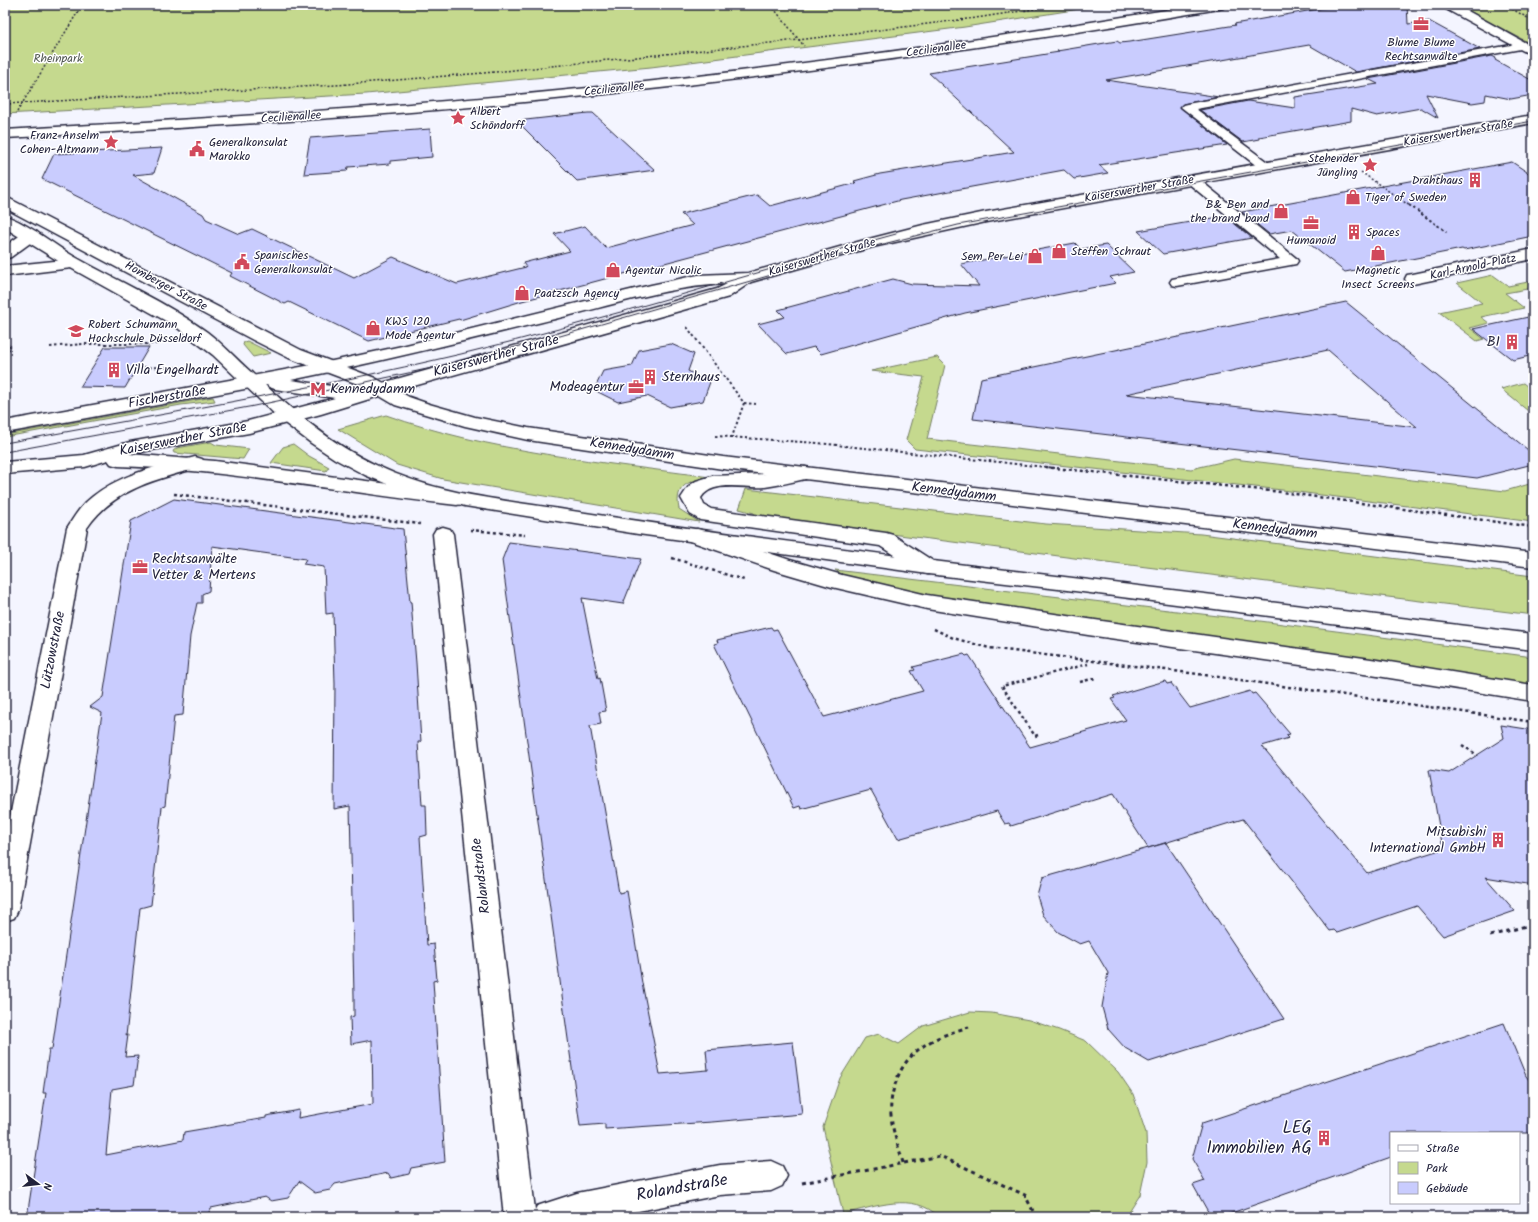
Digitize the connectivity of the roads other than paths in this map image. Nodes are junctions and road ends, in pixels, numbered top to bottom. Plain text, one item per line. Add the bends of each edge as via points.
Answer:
1 (1219, 5) edge
2 (1448, 5) edge
3 (1528, 49) edge
4 (1533, 119) edge
5 (5, 134) edge
6 (1266, 167) junction
7 (1192, 180) junction
8 (5, 202) edge
9 (5, 221) edge
10 (31, 235) junction
11 (5, 254) edge
12 (1533, 254) edge
13 (74, 264) junction
14 (5, 271) edge
15 (749, 278) junction
16 (1413, 279) dead end
17 (1177, 282) dead end
18 (328, 367) junction
19 (252, 382) junction
20 (382, 389) junction
21 (358, 396) junction
22 (402, 401) junction
23 (289, 417) junction
24 (5, 427) edge
25 (85, 461) junction
26 (195, 464) junction
27 (5, 468) edge
28 (805, 473) junction
29 (465, 500) junction
30 (444, 530) road end
31 (697, 536) junction
32 (1533, 560) edge
33 (928, 567) junction
34 (1533, 642) edge
35 (1533, 693) edge
36 (5, 910) edge
37 (771, 1176) road end
38 (520, 1217) edge
39 (548, 1217) edge

1 - 5 main road, Cecilienallee via 937,49 739,76 608,90 311,116
2 - 3 main road
3 - 6 lane via 1187,107
4 - 6 main road, Kaiserswerther Straße
6 - 7 main road, Kaiserswerther Straße
7 - 15 main road, Kaiserswerther Straße via 923,230
7 - 17 lane via 1291,261
8 - 18 main road, Homberger Straße via 259,336
9 - 10 main road, Homberger Straße
10 - 11 main road
10 - 13 main road, Homberger Straße
12 - 16 main road, Karl-Arnold-Platz
13 - 14 main road
13 - 19 main road, Homberger Straße via 190,329 228,358
15 - 18 main road, Kaiserswerther Straße via 698,280
15 - 20 main road, Kaiserswerther Straße via 723,293
18 - 19 main road, Fischerstraße
18 - 20 main road, Homberger Straße
19 - 21 main road via 285,384
19 - 23 main road, Homberger Straße
19 - 24 main road, Fischerstraße
20 - 21 main road, Kaiserswerther Straße
20 - 22 main road, Kennedydamm
21 - 22 main road
21 - 23 main road, Kaiserswerther Straße
22 - 28 main road, Kennedydamm via 472,422 528,434
23 - 25 main road, Kaiserswerther Straße via 249,427 130,448
23 - 29 main road via 336,451 372,471 399,482
25 - 26 main road via 144,460
25 - 27 main road, Kaiserswerther Straße
26 - 29 main road
26 - 36 main road, Lützowstraße via 150,476 119,488 94,505 77,528
28 - 32 main road, Kennedydamm
28 - 33 main road via 763,481 714,482 695,490 691,498 694,507 707,515 886,540
29 - 31 main road
30 - 38 main road, Rolandstraße
31 - 33 main road
31 - 35 main road via 782,566 927,602
33 - 34 main road via 1067,582
37 - 39 main road, Rolandstraße via 720,1180 577,1208

